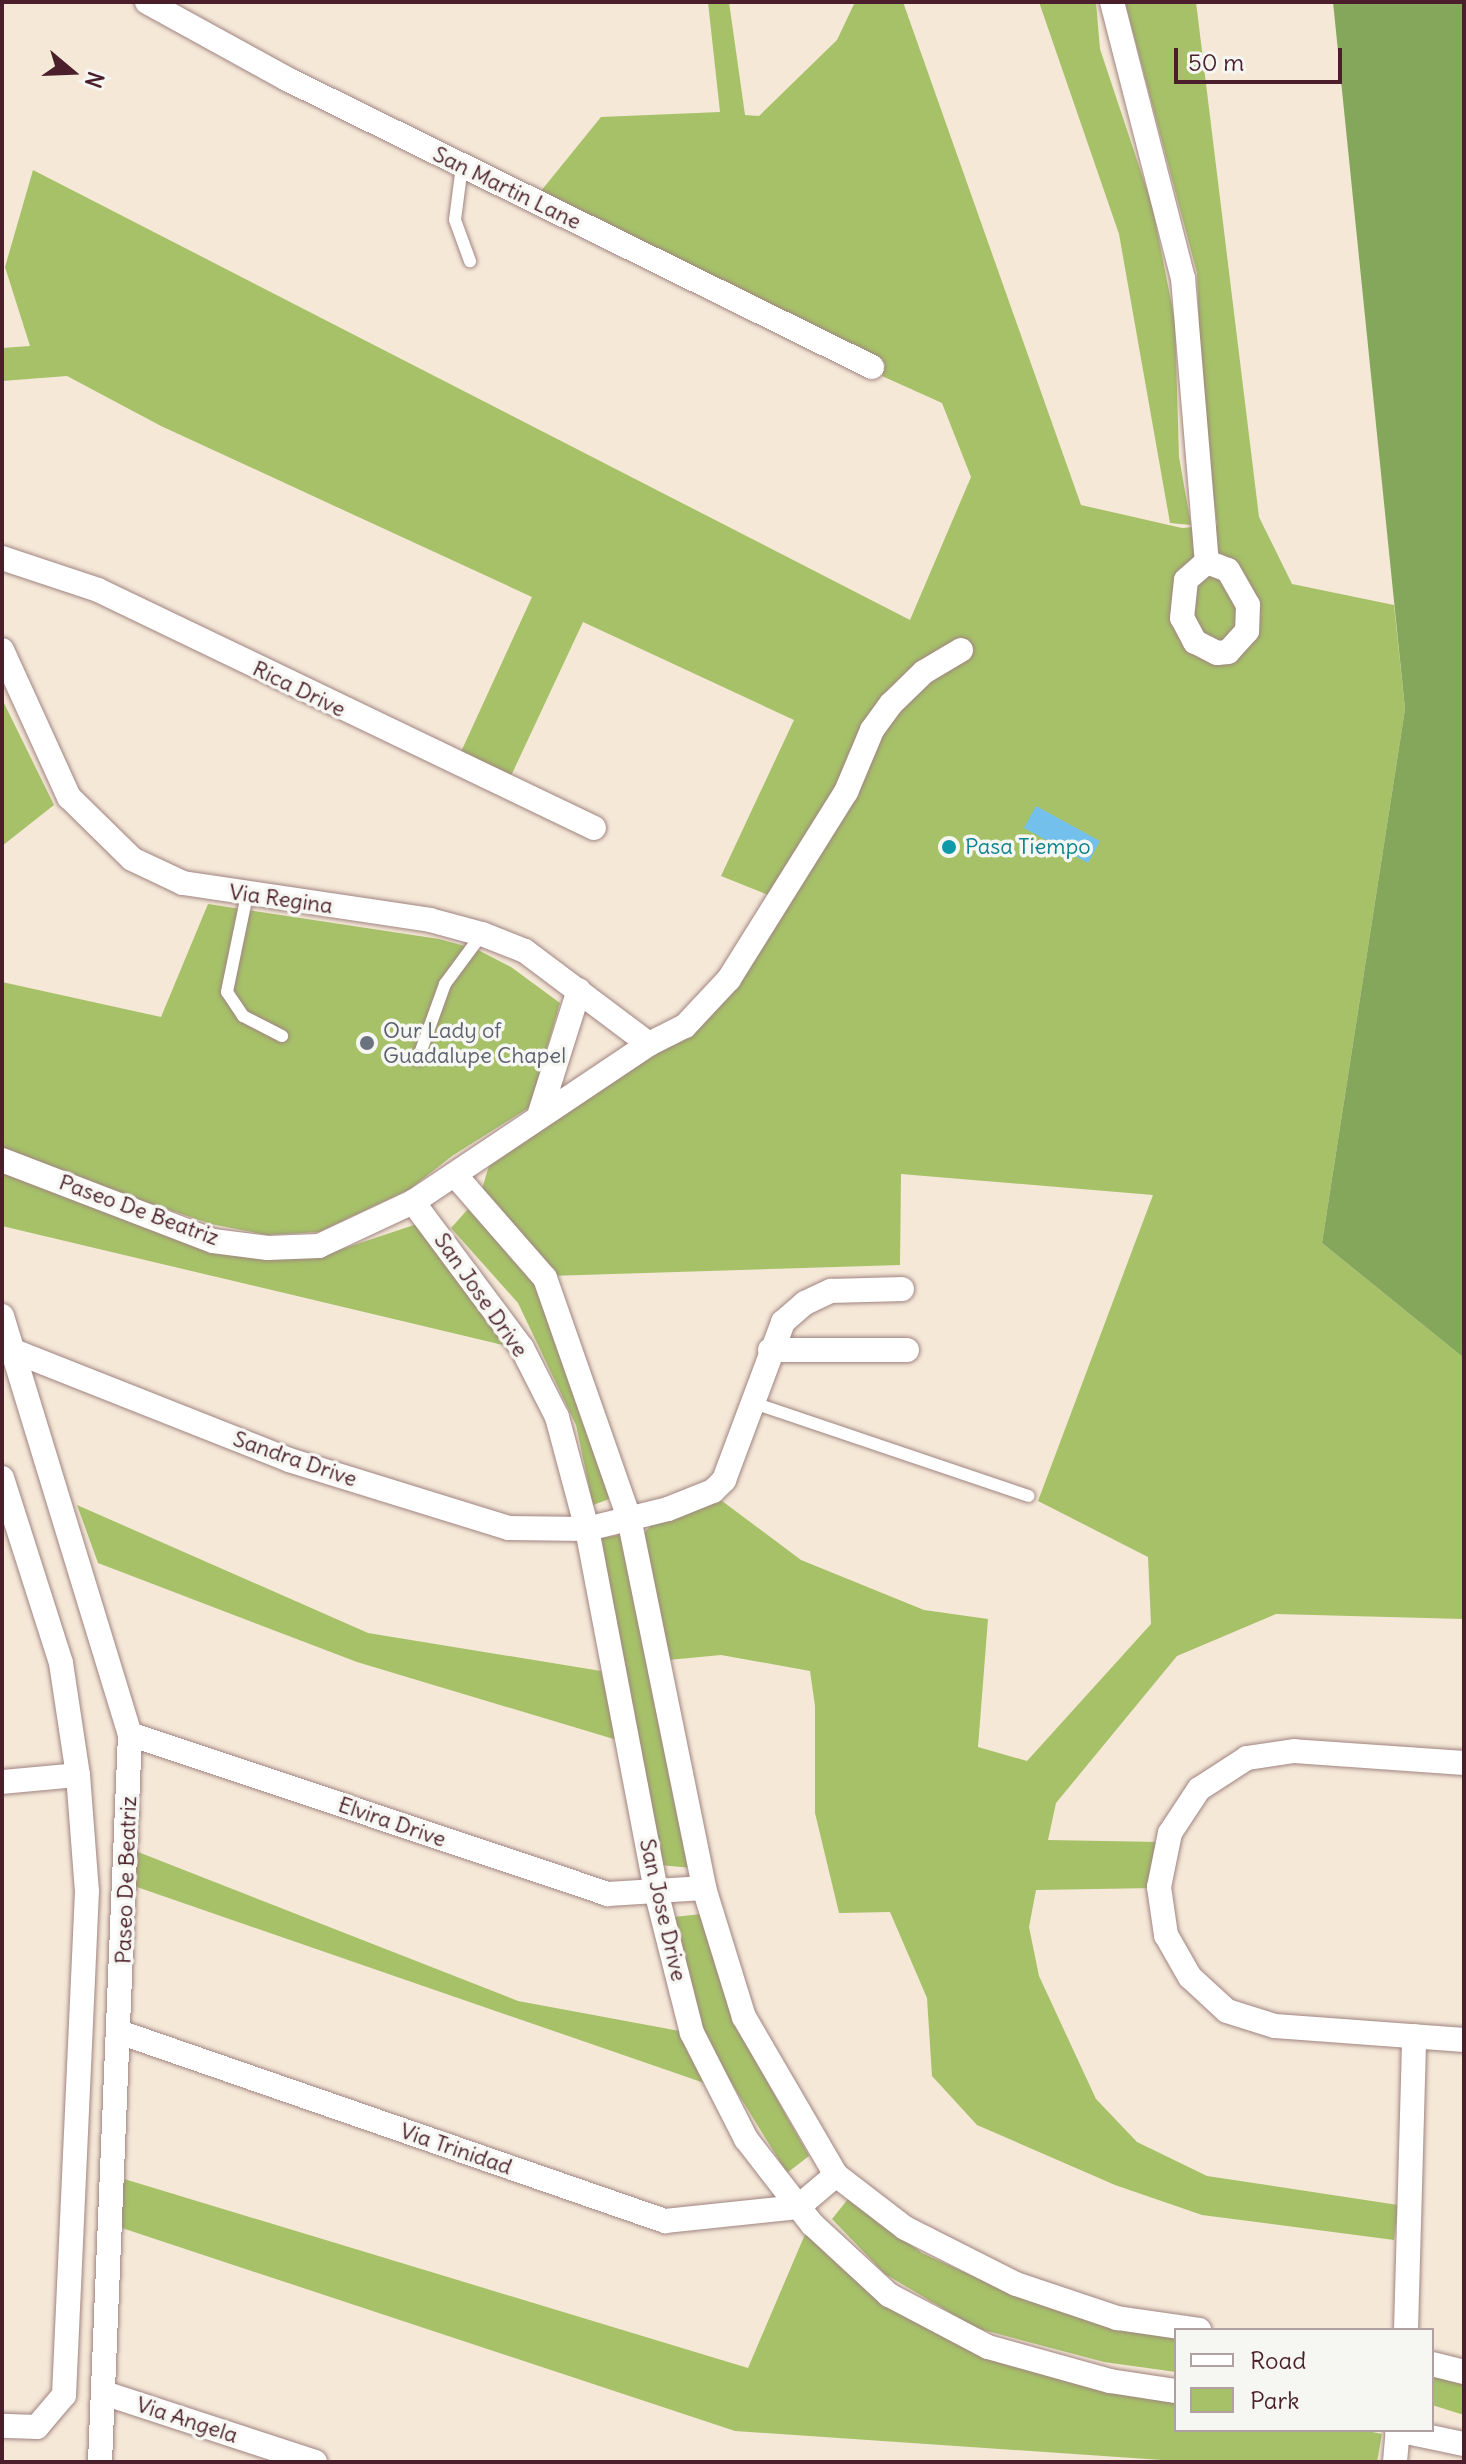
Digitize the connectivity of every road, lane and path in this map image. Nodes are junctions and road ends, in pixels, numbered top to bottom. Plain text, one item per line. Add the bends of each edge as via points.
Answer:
1 (147, 2) edge
2 (1112, 2) edge
3 (462, 166) junction
4 (470, 261) dead end
5 (872, 367) dead end
6 (2, 558) edge
7 (1207, 562) dead end
8 (2, 650) edge
9 (961, 650) dead end
10 (594, 828) dead end
11 (247, 895) junction
12 (482, 934) junction
13 (579, 990) junction
14 (282, 1036) dead end
15 (649, 1044) junction
16 (418, 1059) dead end
17 (539, 1116) junction
18 (2, 1160) edge
19 (455, 1175) junction
20 (413, 1202) junction
21 (902, 1289) dead end
22 (2, 1316) edge
23 (770, 1350) junction
24 (907, 1350) dead end
25 (14, 1351) junction
26 (751, 1402) junction
27 (2, 1478) edge
28 (1028, 1496) dead end
29 (629, 1518) junction
30 (587, 1529) junction
31 (130, 1734) junction
32 (1464, 1763) edge
33 (78, 1775) junction
34 (2, 1782) edge
35 (704, 1888) junction
36 (656, 1891) junction
37 (122, 2033) junction
38 (1414, 2036) junction
39 (1464, 2040) edge
40 (836, 2175) junction
41 (798, 2207) junction
42 (1185, 2328) edge
43 (1406, 2328) edge
44 (1434, 2364) edge
45 (1464, 2372) edge
46 (1174, 2391) edge
47 (104, 2393) junction
48 (2, 2426) edge
49 (1398, 2432) edge
50 (1407, 2432) edge
51 (1464, 2444) edge
52 (100, 2462) edge
53 (315, 2462) edge
54 (1395, 2462) edge

1 - 3 street, San Martin Lane
2 - 7 street via 1183,278
3 - 4 lane via 455,220
3 - 5 street, San Martin Lane
6 - 10 street, Rica Drive via 98,590
8 - 11 street, Via Regina via 69,797 132,859 183,883
9 - 15 street, Paseo De Beatriz via 924,672 872,730 846,792 729,979 685,1026
11 - 12 street, Via Regina via 430,920
11 - 14 lane via 227,992 243,1016
12 - 13 street, Via Regina via 525,951
12 - 16 lane via 445,984
13 - 15 street, Via Regina
13 - 17 street
15 - 17 street, Paseo De Beatriz
17 - 19 street, Paseo De Beatriz
18 - 20 street, Paseo De Beatriz via 213,1241 268,1248 319,1246
19 - 20 street, Paseo De Beatriz
19 - 29 street, San Jose Drive via 545,1278
20 - 30 street, San Jose Drive via 522,1348 557,1417
21 - 23 street, Sandra Drive via 831,1291 805,1303 783,1322
22 - 25 street, Paseo De Beatriz
23 - 24 street
23 - 26 street, Sandra Drive
25 - 30 street, Sandra Drive via 304,1465 509,1528
25 - 31 street, Paseo De Beatriz
26 - 28 lane
26 - 29 street, Sandra Drive via 724,1480 713,1491
27 - 33 street via 61,1663
29 - 30 street, Sandra Drive
29 - 35 street, San Jose Drive
30 - 36 street, San Jose Drive
31 - 36 street, Elvira Drive via 608,1894
31 - 37 street, Paseo De Beatriz
32 - 38 street via 1294,1751 1247,1758 1199,1789 1170,1833 1159,1887 1166,1935 1190,1977 1227,2011 1275,2026
33 - 34 street
33 - 48 street via 87,1891 64,2395 37,2427
35 - 36 street, Elvira Drive
35 - 40 street, San Jose Drive via 744,2017
36 - 41 street, San Jose Drive via 695,2044 746,2139
37 - 41 street, Via Trinidad via 665,2221
37 - 47 street, Paseo De Beatriz
38 - 39 street
38 - 43 street
40 - 41 street
40 - 42 street, San Jose Drive via 905,2228 1016,2284 1117,2318
41 - 46 street, San Jose Drive via 889,2295 988,2347 1110,2381
44 - 45 street
47 - 52 street, Paseo De Beatriz
47 - 53 street, Via Angela
49 - 54 street
50 - 51 street

